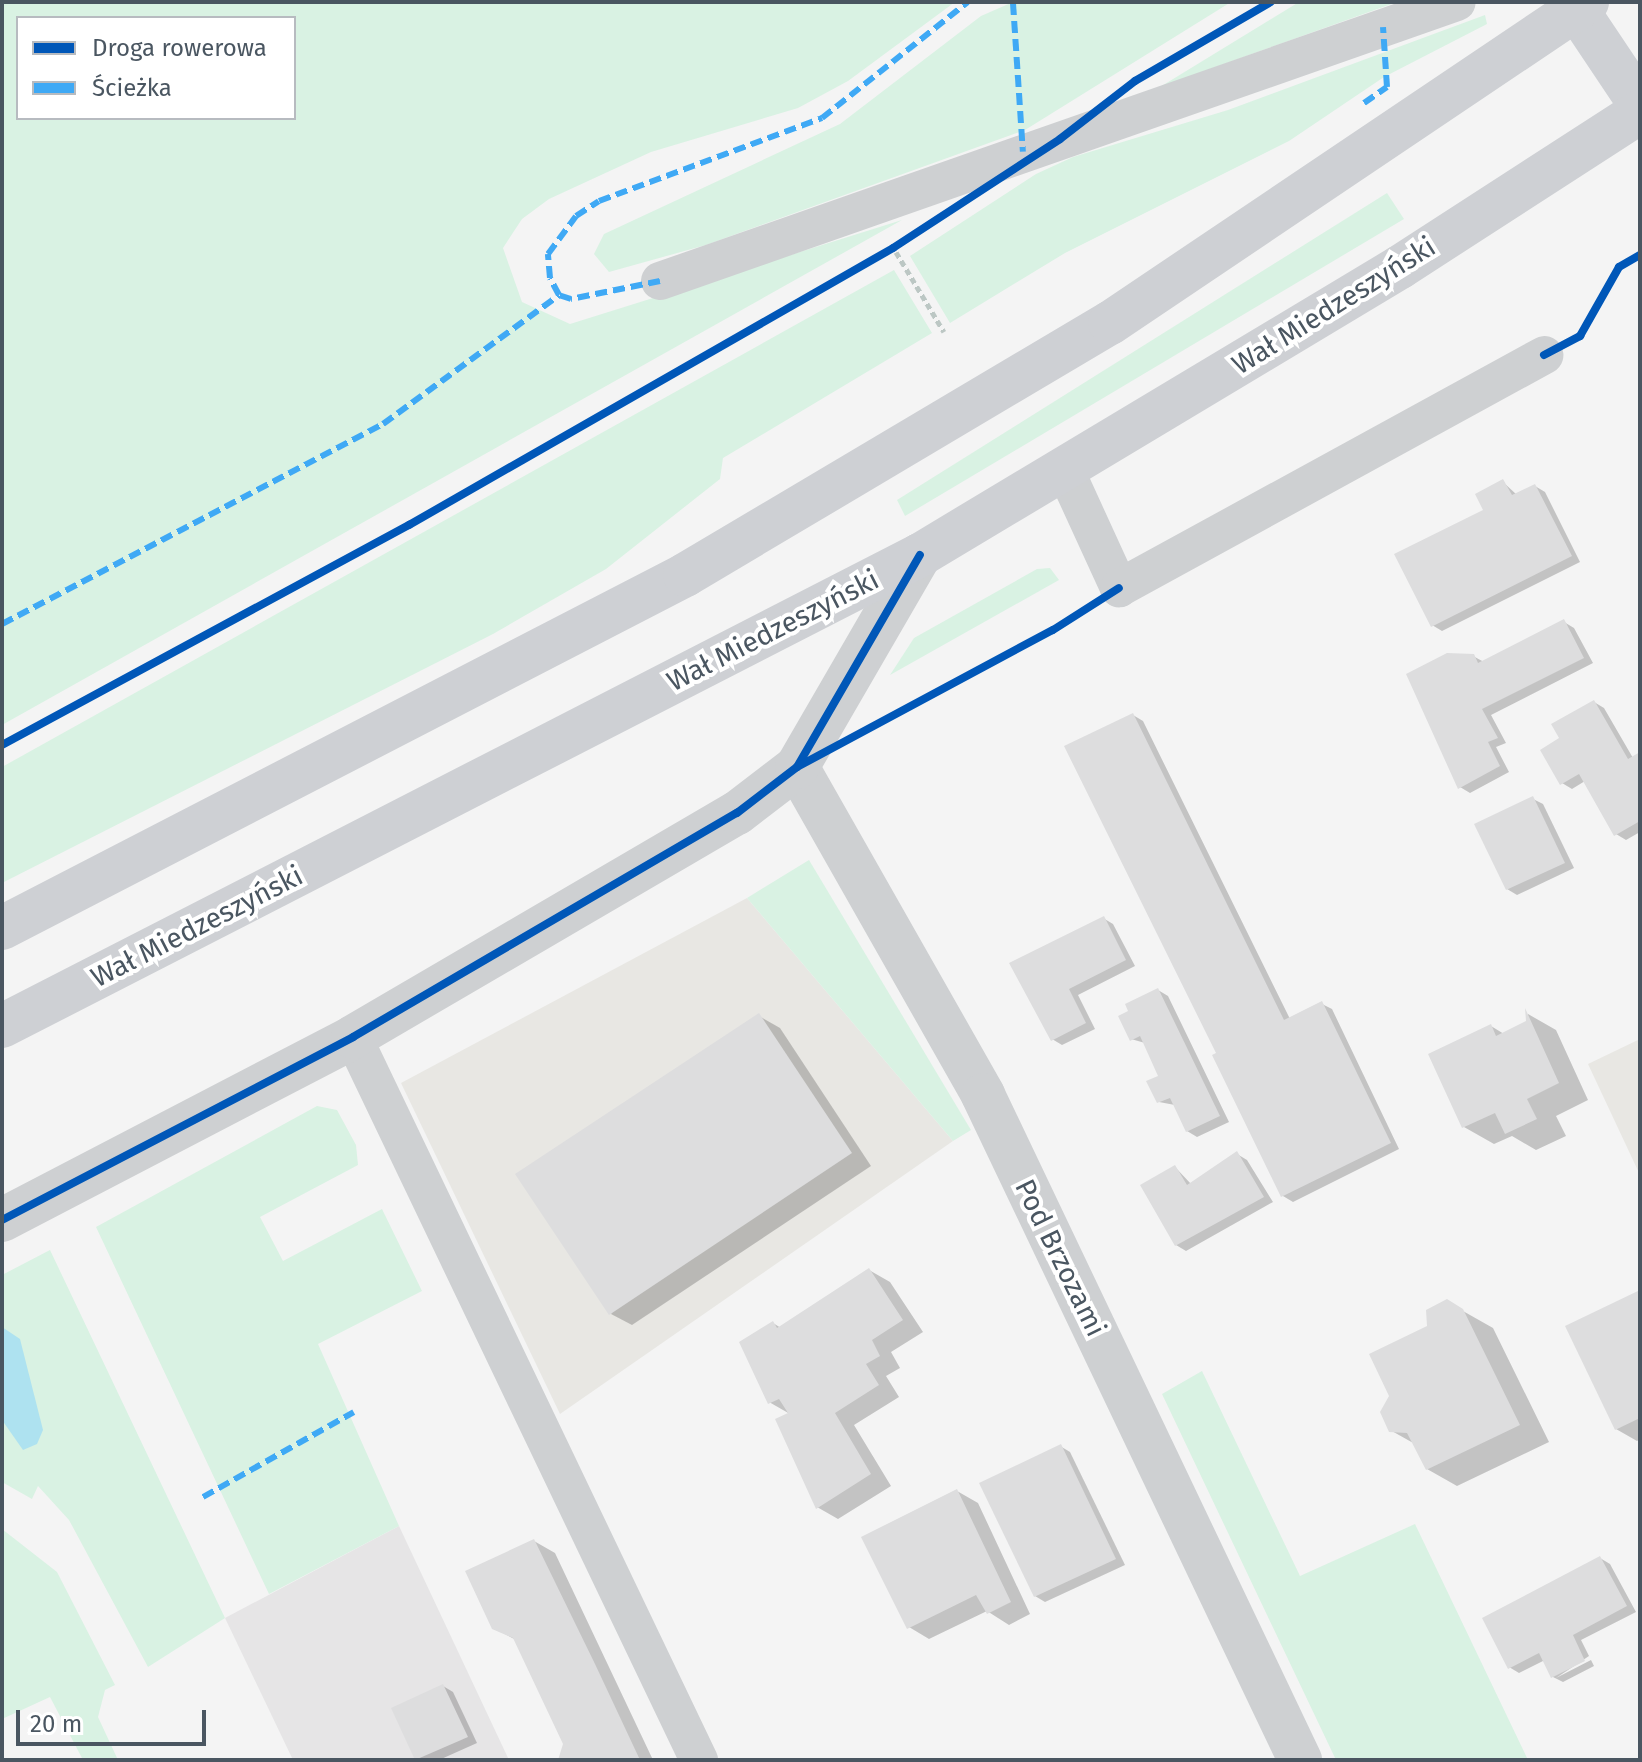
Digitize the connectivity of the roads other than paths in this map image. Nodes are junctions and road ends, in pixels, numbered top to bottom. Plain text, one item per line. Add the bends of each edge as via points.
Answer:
1 (1457, 2) edge
2 (1582, 6) edge
3 (1640, 104) edge
4 (1640, 112) edge
5 (660, 281) dead end
6 (1544, 355) dead end
7 (1066, 472) junction
8 (920, 555) junction
9 (797, 767) junction
10 (2, 928) edge
11 (2, 1026) edge
12 (353, 1037) junction
13 (2, 1220) edge
14 (699, 1760) edge
15 (1300, 1760) edge

1 - 5 lane
2 - 3 main road
2 - 10 main road via 1110,323 685,575
4 - 7 main road, Wał Miedzeszyński
6 - 7 lane via 1119,588
7 - 8 main road, Wał Miedzeszyński
8 - 9 street
8 - 11 main road, Wał Miedzeszyński
9 - 12 street via 737,813
9 - 15 street, Pod Brzozami via 983,1095
12 - 13 street
12 - 14 lane

